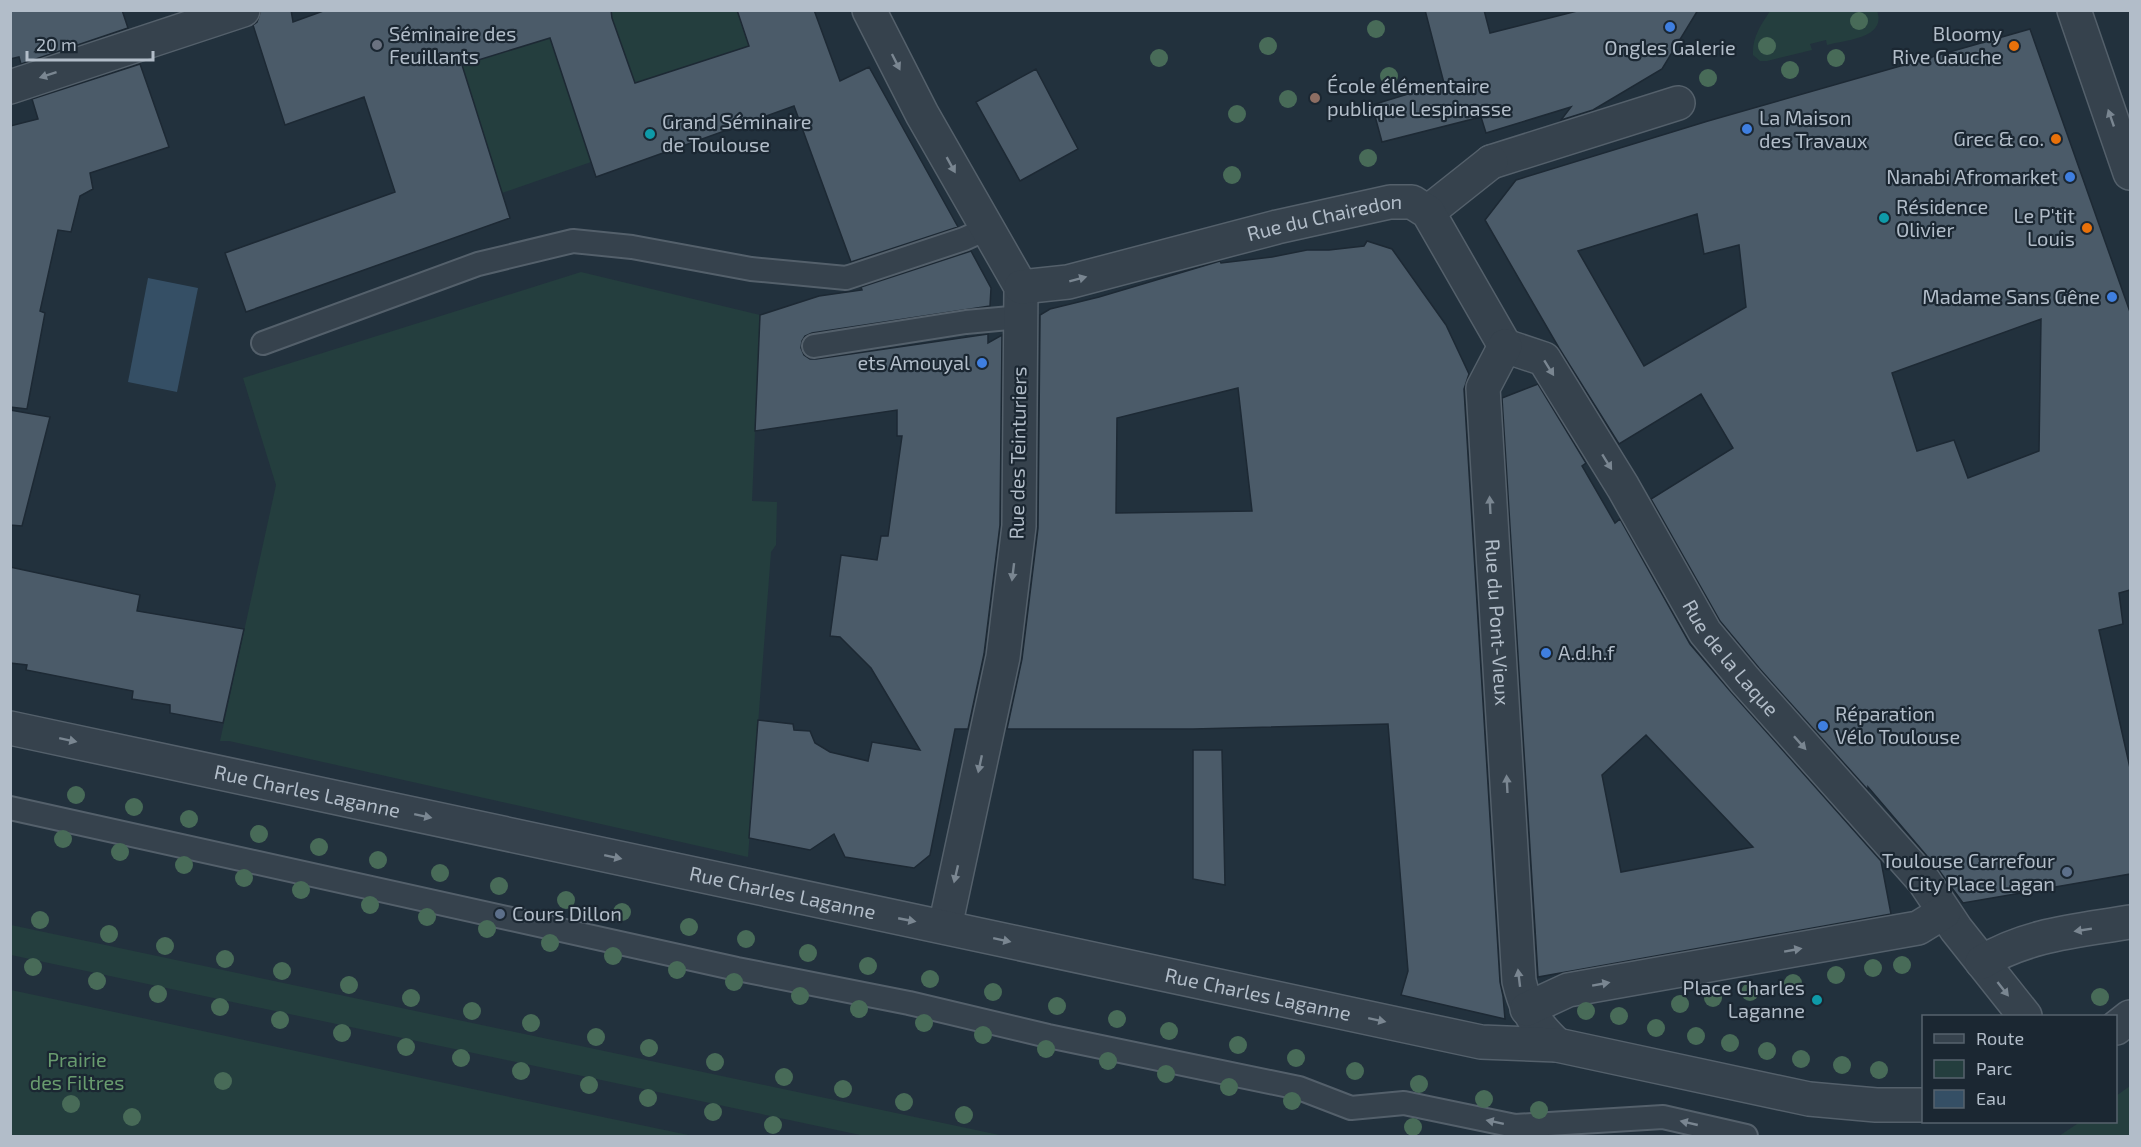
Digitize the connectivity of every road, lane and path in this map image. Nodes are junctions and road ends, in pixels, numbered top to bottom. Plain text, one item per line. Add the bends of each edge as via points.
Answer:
1 (243, 10) edge
2 (869, 10) edge
3 (2074, 10) edge
4 (10, 87) edge
5 (1678, 103) dead end
6 (2130, 173) edge
7 (1428, 212) junction
8 (986, 229) junction
9 (1020, 302) junction
10 (263, 343) dead end
11 (814, 346) dead end
12 (1505, 346) junction
13 (10, 728) edge
14 (10, 808) edge
15 (1944, 912) junction
16 (2130, 922) edge
17 (945, 927) junction
18 (1982, 962) junction
19 (1527, 1010) junction
20 (2023, 1015) edge
21 (2130, 1017) edge
22 (2117, 1027) edge
23 (1557, 1045) junction
24 (1922, 1105) edge
25 (1746, 1137) edge

1 -> 4 street
2 -> 8 street
6 -> 3 street
5 - 7 street, Rue du Chairedon via 1491,162
9 -> 7 street, Rue du Chairedon via 1068,282 1390,202 1412,202
7 - 12 street
8 - 9 street
8 - 10 lane via 846,278 751,269 632,247 573,241 478,264
9 - 11 lane via 966,322
9 -> 17 street, Rue des Teinturiers via 1019,526 1003,657
12 -> 15 street, Rue de la Laque via 1544,359 1623,487 1705,632 1924,881
19 -> 12 street, Rue du Pont-Vieux via 1519,981 1483,388
13 -> 17 street, Rue Charles Laganne
25 -> 14 lane via 1663,1117 1515,1126 1404,1102 1351,1108 1299,1088 737,969
15 - 18 street, Rue de la Laque
19 -> 15 street via 1568,990 1918,928
16 -> 18 street via 2035,938 2004,948
17 -> 23 street, Rue Charles Laganne via 1481,1042
18 -> 20 street
19 - 23 street, Rue du Pont-Vieux
21 - 22 street
23 - 24 street via 1809,1099

